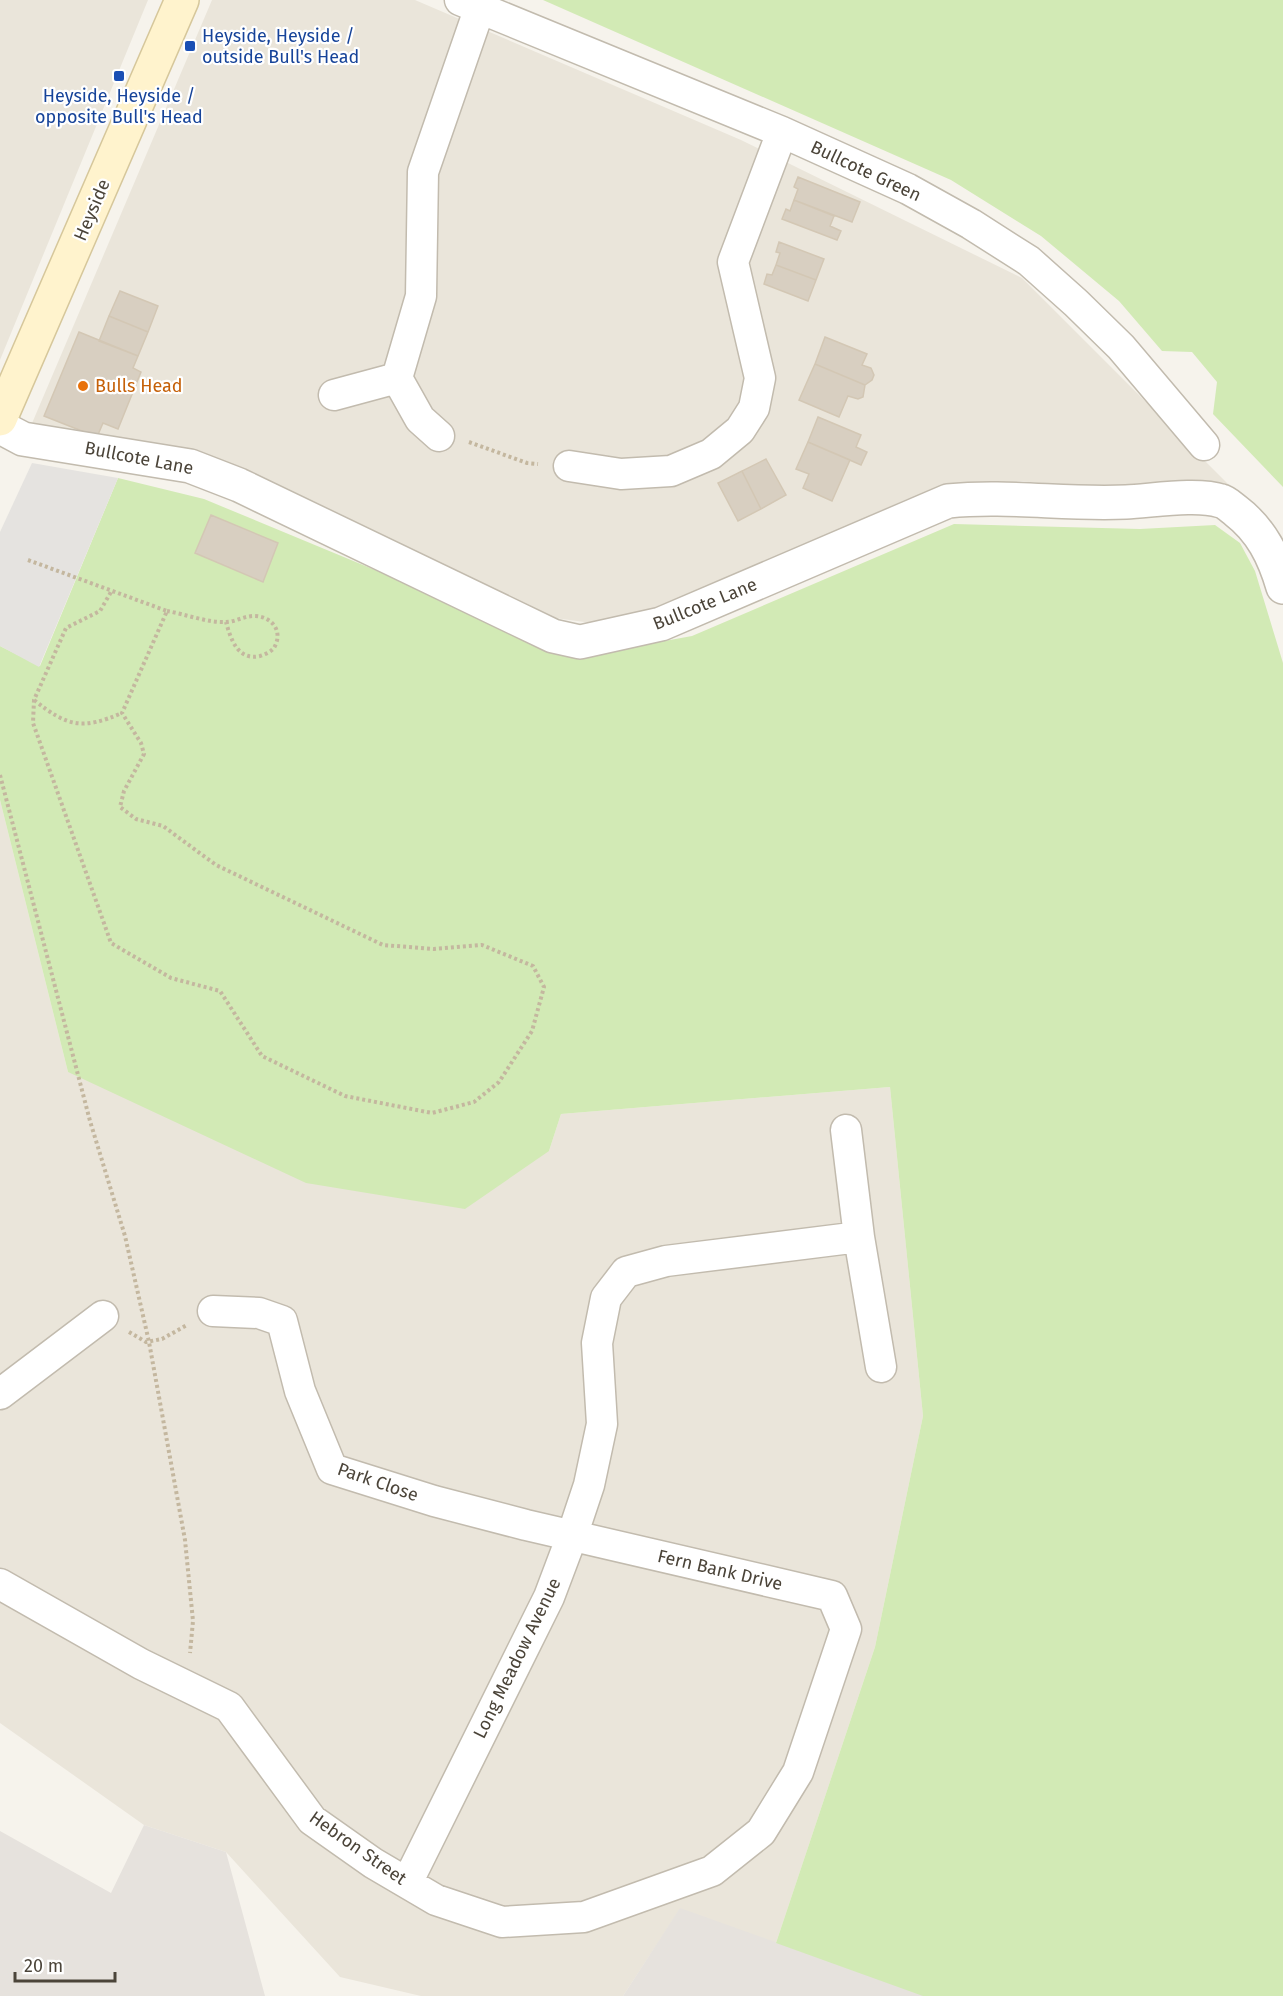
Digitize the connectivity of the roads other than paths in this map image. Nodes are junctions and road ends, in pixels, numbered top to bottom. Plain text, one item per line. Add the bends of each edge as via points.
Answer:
1 (182, 0) edge
2 (470, 5) edge
3 (782, 132) junction
4 (397, 378) junction
5 (334, 395) dead end
6 (4, 401) edge
7 (0, 427) edge
8 (439, 436) road end
9 (1204, 445) dead end
10 (569, 466) road end
11 (1283, 587) edge
12 (846, 1130) dead end
13 (859, 1237) junction
14 (213, 1311) road end
15 (103, 1316) road end
16 (881, 1367) dead end
17 (0, 1394) edge
18 (572, 1536) junction
19 (0, 1584) edge
20 (846, 1629) joint
21 (407, 1883) junction

1 - 6 main road, Heyside
2 - 3 street, Bullcote Green
2 - 4 street via 423,172 421,296
3 - 9 street, Bullcote Green via 908,189 1029,261 1121,347
3 - 10 street via 733,262 760,378 754,408 745,423 711,454 671,471 621,474
4 - 5 street
4 - 8 street via 420,419
7 - 11 street, Bullcote Lane via 23,439 190,466 239,485 553,636 580,642 661,624 948,501 987,497 1068,502 1172,498 1222,501 1257,530
12 - 13 street
13 - 16 street
13 - 18 street, Long Meadow Avenue via 666,1260 626,1272 606,1298 597,1343 602,1424 589,1485
14 - 18 street, Park Close via 259,1313 282,1321 300,1391 332,1469 434,1501
15 - 17 street
18 - 20 street, Fern Bank Drive via 832,1596
18 - 21 street, Long Meadow Avenue via 549,1597
19 - 21 street, Hebron Street via 229,1707 312,1820
20 - 21 street, Hebron Street via 798,1772 761,1832 712,1871 584,1917 502,1922 436,1900

